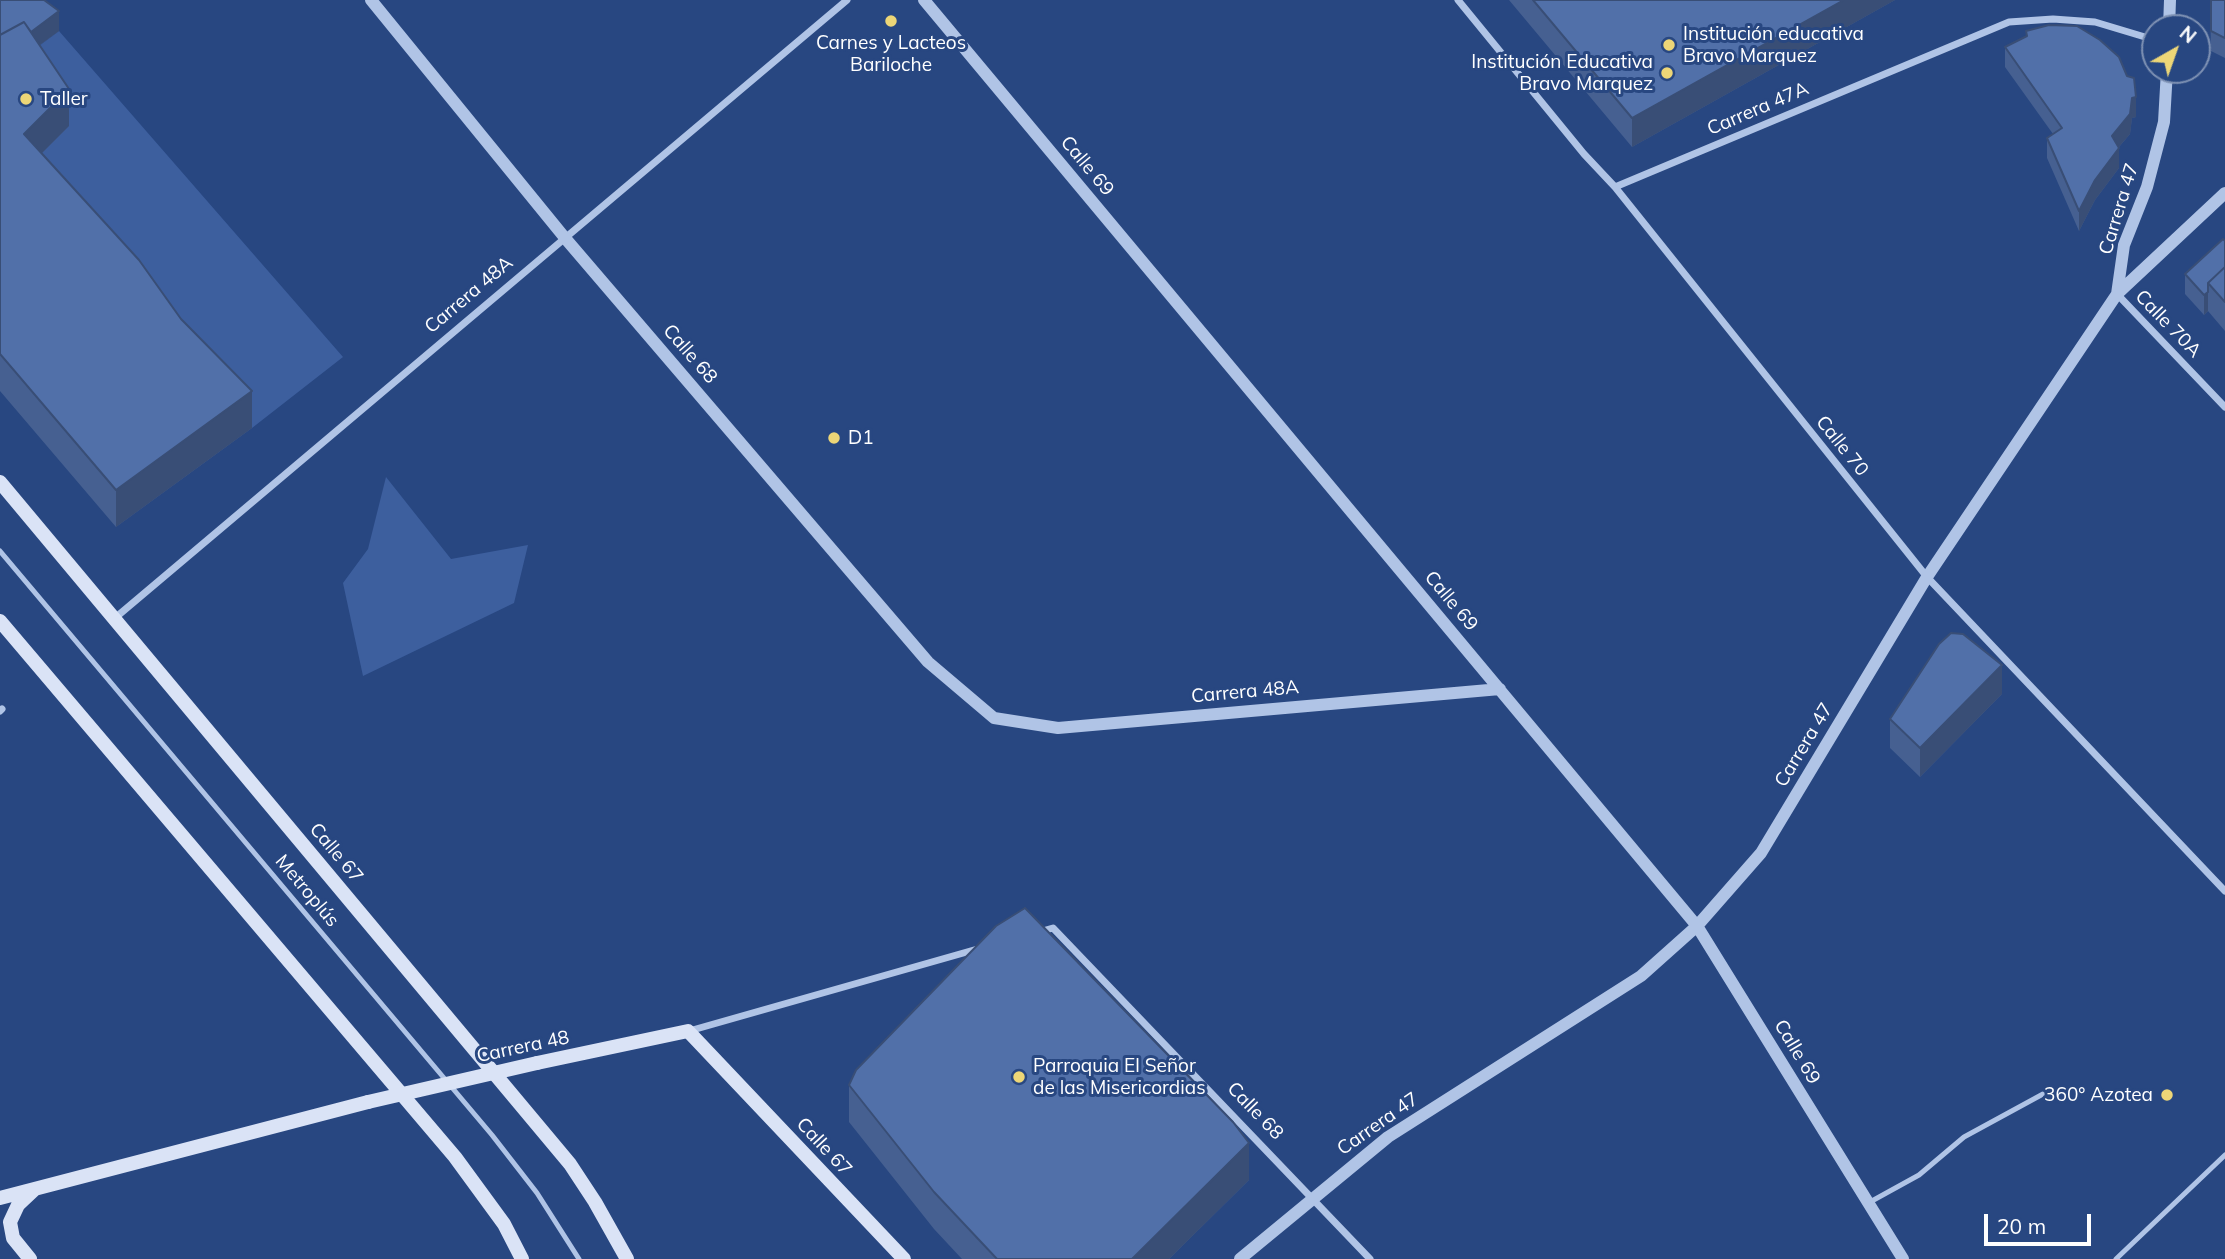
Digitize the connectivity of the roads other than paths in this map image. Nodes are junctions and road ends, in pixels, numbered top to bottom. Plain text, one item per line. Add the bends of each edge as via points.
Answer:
1 (372, 0) edge
2 (847, 0) edge
3 (924, 0) edge
4 (1458, 0) edge
5 (2141, 36) edge
6 (2166, 84) edge
7 (1615, 187) junction
8 (2225, 192) edge
9 (565, 238) junction
10 (2117, 294) junction
11 (2225, 407) edge
12 (0, 482) edge
13 (0, 551) edge
14 (1927, 577) junction
15 (115, 618) junction
16 (0, 621) edge
17 (1500, 689) junction
18 (994, 718) joint
19 (2225, 891) edge
20 (1697, 926) junction
21 (1029, 935) edge
22 (994, 945) edge
23 (688, 1031) junction
24 (2043, 1094) dead end
25 (2225, 1155) edge
26 (38, 1186) junction
27 (0, 1198) edge
28 (1311, 1198) junction
29 (1867, 1204) junction
30 (30, 1259) edge
31 (522, 1259) edge
32 (579, 1259) edge
33 (627, 1259) edge
34 (904, 1259) edge
35 (1240, 1259) edge
36 (1370, 1259) edge
37 (1903, 1259) edge
38 (2116, 1259) edge

1 - 9 street, Calle 68
2 - 9 street, Carrera 48A
3 - 17 street, Calle 69
4 - 7 street, Calle 70
5 - 7 street, Carrera 47A via 2095,22 2009,22
6 - 10 street, Carrera 47 via 2164,122 2147,187 2124,245
7 - 14 street, Calle 70
8 - 10 street
9 - 15 street, Carrera 48A
9 - 18 street, Calle 68 via 928,662
10 - 11 street, Calle 70A
10 - 14 street, Carrera 47
12 - 15 main road, Calle 67
13 - 32 lane, Metroplús via 492,1135 537,1193
14 - 19 street, Calle 70
14 - 20 street, Carrera 47 via 1761,853
15 - 33 main road, Calle 67 via 570,1164
16 - 31 main road via 455,1157 504,1224
17 - 18 street, Carrera 48A via 1058,728
17 - 20 street, Calle 69
20 - 28 street, Carrera 47 via 1641,976 1388,1137
20 - 29 street, Calle 69
21 - 28 street, Calle 68 via 1053,928
22 - 23 street, Carrera 48
23 - 26 main road, Carrera 48, bridge via 368,1102
23 - 34 main road, Calle 67
24 - 29 lane via 1964,1137 1919,1175
25 - 38 lane
26 - 27 main road, Carrera 48
26 - 30 main road via 18,1205 10,1222 13,1238
28 - 35 street, Carrera 47
28 - 36 street, Calle 68
29 - 37 street, Calle 69

